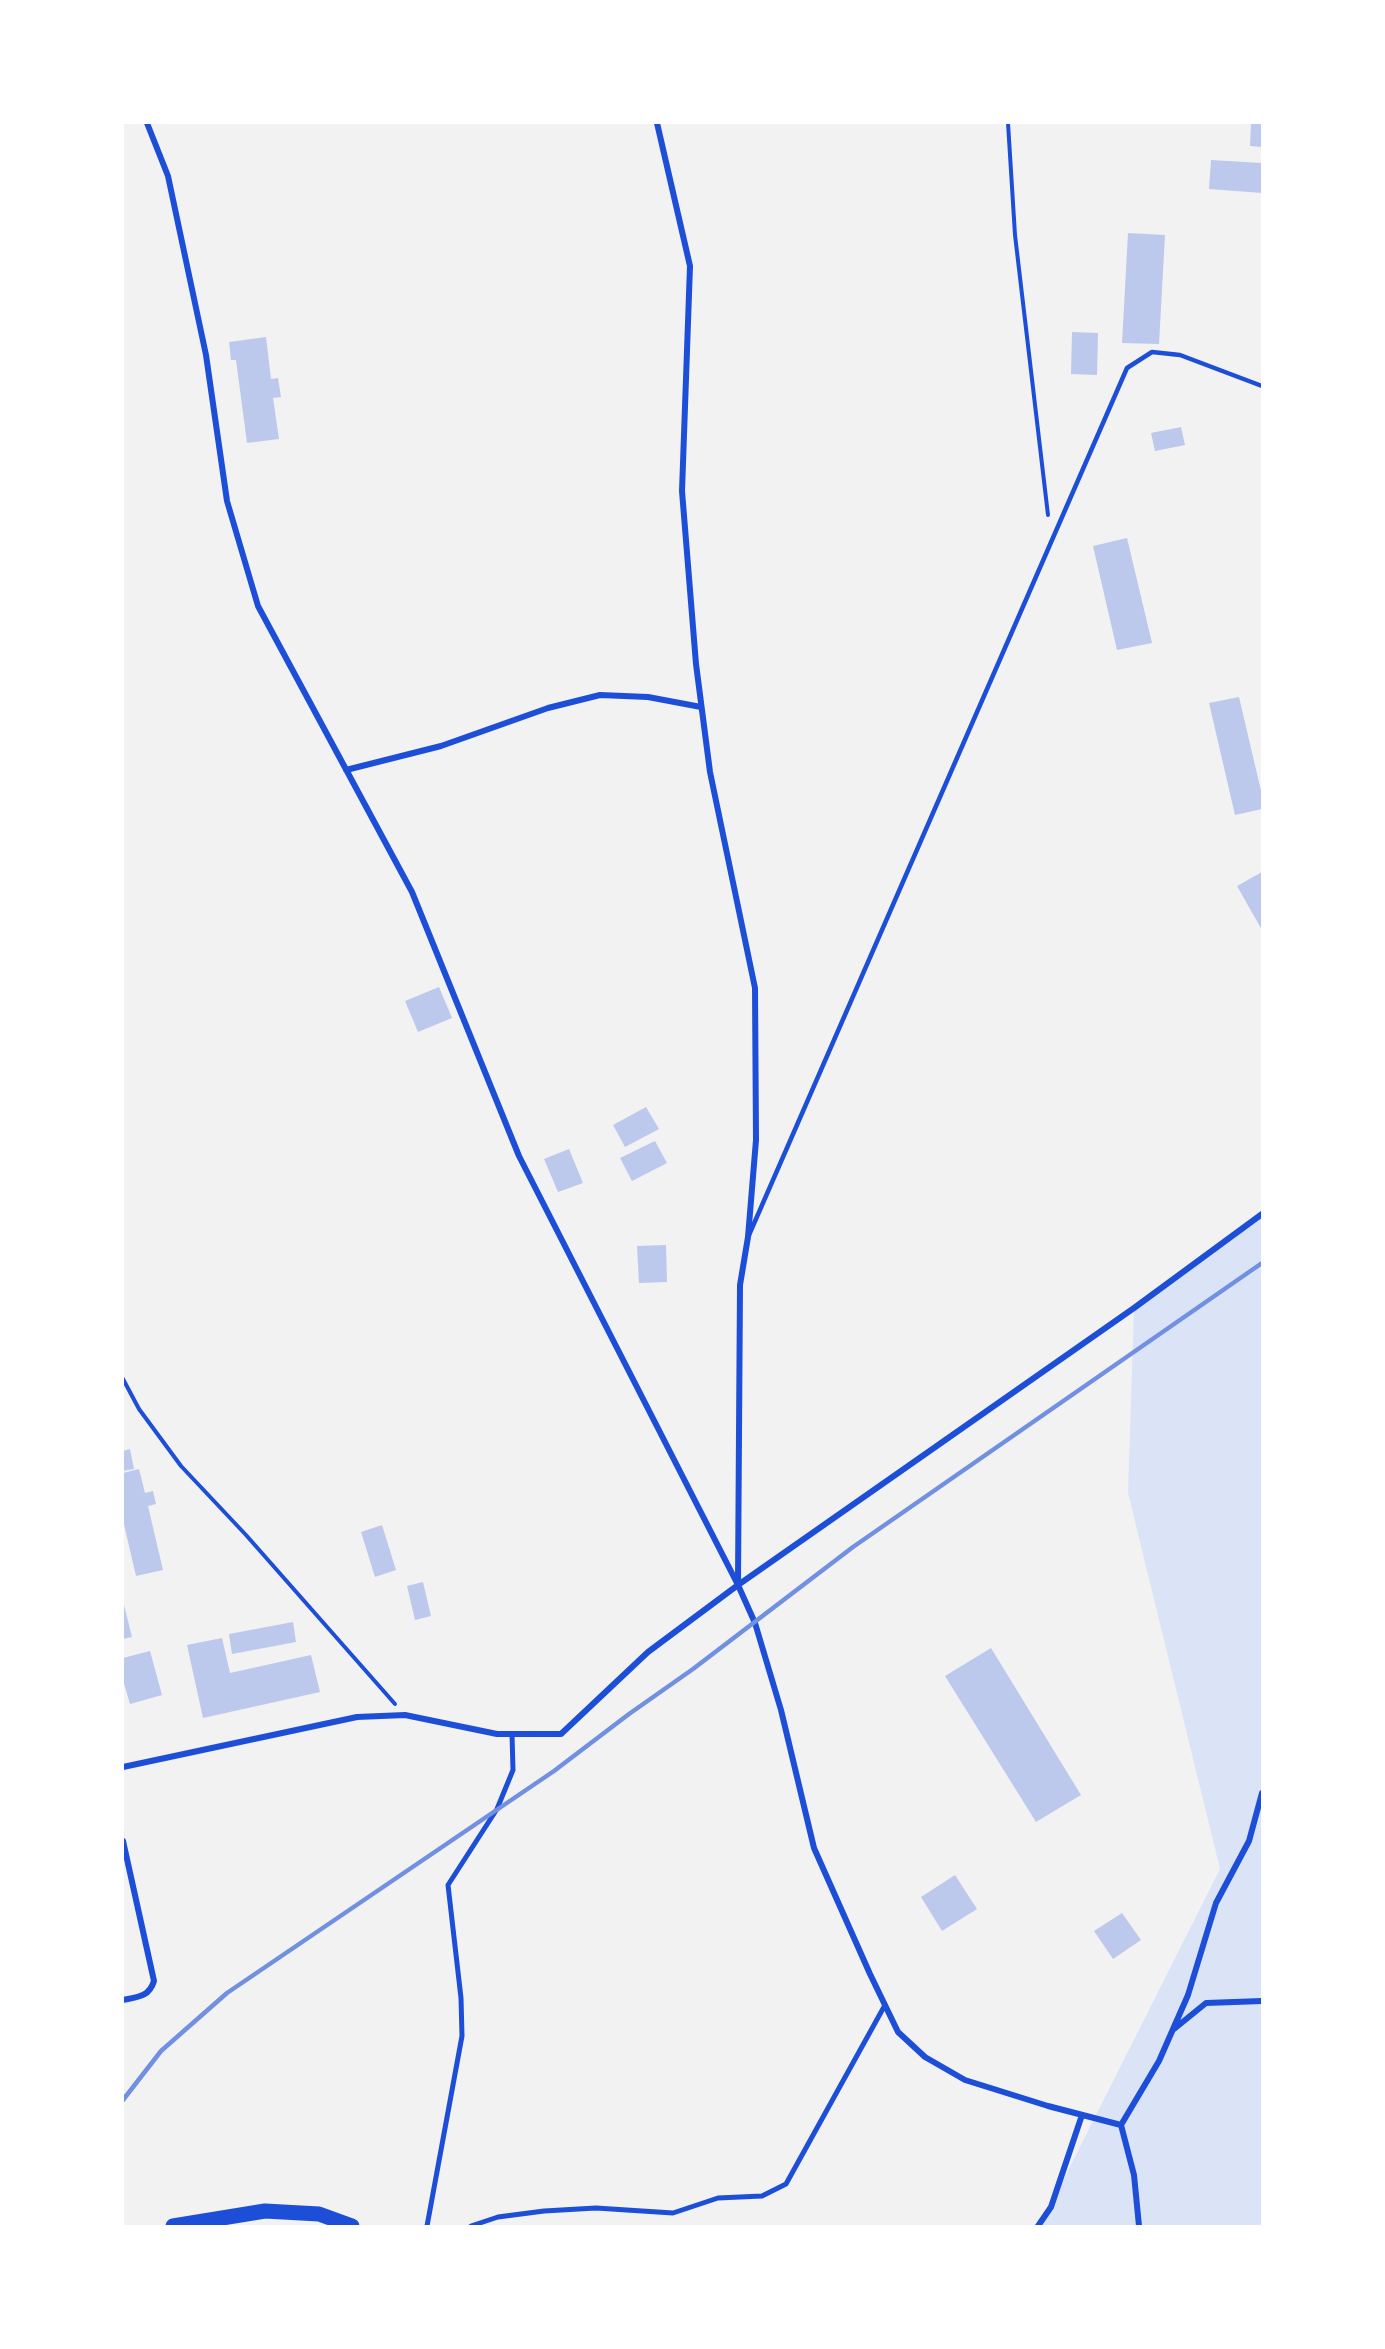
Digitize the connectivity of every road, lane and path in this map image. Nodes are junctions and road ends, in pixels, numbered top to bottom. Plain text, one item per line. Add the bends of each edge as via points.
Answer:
1 (147, 123) edge
2 (657, 123) edge
3 (1008, 123) edge
4 (1262, 386) edge
5 (1051, 543) junction
6 (701, 707) junction
7 (346, 770) junction
8 (1262, 1214) edge
9 (748, 1237) junction
10 (123, 1378) edge
11 (738, 1585) junction
12 (405, 1715) junction
13 (512, 1734) junction
14 (123, 1767) edge
15 (1262, 1793) edge
16 (123, 1841) edge
17 (123, 2000) edge
18 (1262, 2001) edge
19 (885, 2005) junction
20 (1173, 2029) junction
21 (1082, 2115) junction
22 (1120, 2125) junction
23 (173, 2226) edge
24 (352, 2226) edge
25 (427, 2226) edge
26 (471, 2226) edge
27 (1038, 2226) edge
28 (1139, 2226) edge

1 - 7 street via 168,176 206,355 227,501 258,606
2 - 6 street via 690,266 682,491
3 - 5 path via 1015,235
4 - 5 lane via 1180,355 1152,352 1127,368
5 - 9 lane
6 - 7 street via 648,696 600,695 548,708 441,746
6 - 9 street via 710,772 755,988 756,1140
7 - 11 street via 412,892 519,1156
8 - 11 street
9 - 11 street via 740,1285
10 - 12 path via 139,1409 181,1466
11 - 13 street via 648,1652 561,1734
11 - 19 street via 781,1710 814,1848
12 - 13 street
12 - 14 street via 357,1717
13 - 25 street via 513,1770 497,1809 448,1886 462,2036
15 - 20 street via 1249,1841 1216,1903 1188,1995
16 - 17 street via 154,1981 146,1995
18 - 20 street via 1206,2003
19 - 21 street via 898,2032 926,2057 965,2080
19 - 26 street via 786,2184 762,2196 718,2198 673,2213 596,2208 544,2211 498,2217
20 - 22 street via 1160,2061
21 - 22 street
21 - 27 street via 1051,2207
22 - 28 street via 1134,2175
23 - 24 main road via 265,2211 320,2214

